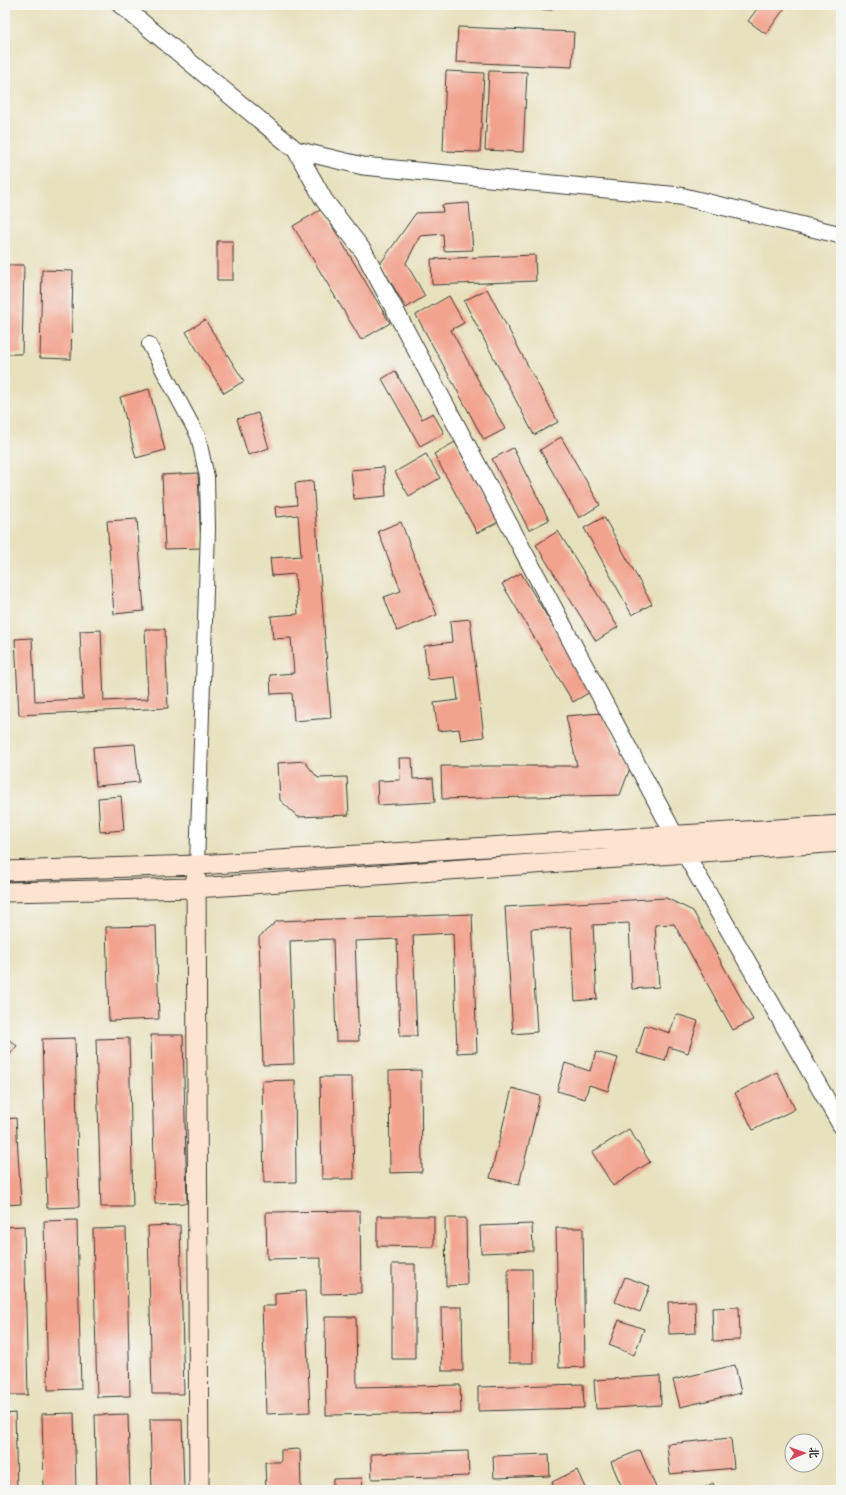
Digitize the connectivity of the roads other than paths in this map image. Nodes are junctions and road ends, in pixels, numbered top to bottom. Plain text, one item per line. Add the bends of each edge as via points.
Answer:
1 (121, 5) edge
2 (296, 150) junction
3 (841, 235) edge
4 (149, 344) dead end
5 (841, 825) edge
6 (675, 836) junction
7 (841, 842) edge
8 (685, 852) junction
9 (197, 865) junction
10 (5, 871) edge
11 (196, 888) junction
12 (5, 892) edge
13 (841, 1125) edge
14 (199, 1490) edge

1 - 2 street
2 - 3 street via 363,166 680,196
2 - 6 street via 324,200 364,252
4 - 9 street via 198,436 207,477 208,528
5 - 6 main road
6 - 8 street
6 - 9 main road
7 - 8 main road
8 - 11 main road
8 - 13 street
9 - 10 main road
9 - 11 main road
11 - 12 main road
11 - 14 main road

